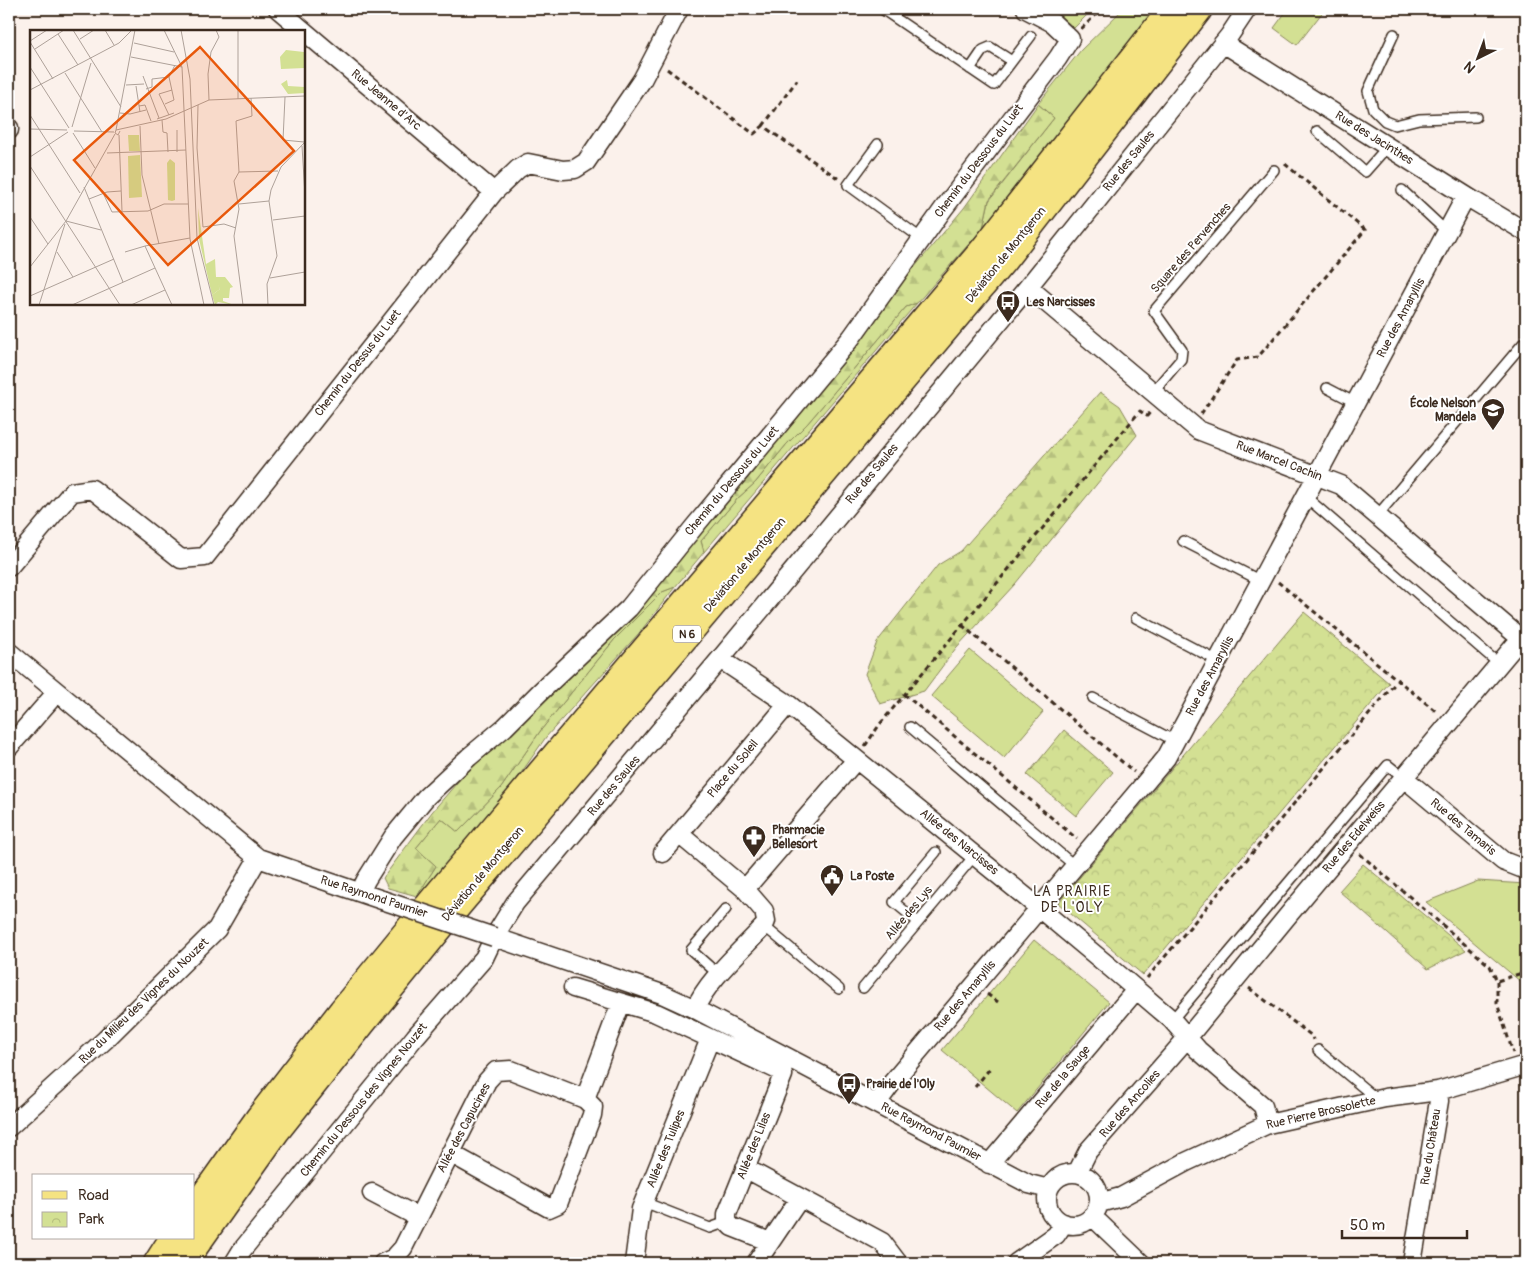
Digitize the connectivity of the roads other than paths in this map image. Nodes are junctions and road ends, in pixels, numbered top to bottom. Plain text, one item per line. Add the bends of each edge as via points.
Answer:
1 (278, 9) edge
2 (678, 9) edge
3 (882, 9) edge
4 (1026, 9) edge
5 (1173, 9) edge
6 (1198, 9) edge
7 (1247, 9) edge
8 (303, 30) edge
9 (305, 32) edge
10 (1394, 34) dead end
11 (1031, 36) dead end
12 (1223, 43) junction
13 (1012, 61) junction
14 (970, 69) junction
15 (1476, 118) dead end
16 (1385, 121) junction
17 (1317, 131) dead end
18 (1381, 142) junction
19 (878, 144) dead end
20 (1274, 170) road end
21 (1402, 190) dead end
22 (494, 192) junction
23 (1466, 196) junction
24 (1446, 231) junction
25 (1526, 232) edge
26 (922, 239) junction
27 (1028, 287) junction
28 (1526, 340) edge
29 (1327, 388) dead end
30 (1157, 396) junction
31 (1356, 404) junction
32 (1318, 475) junction
33 (1306, 497) junction
34 (1377, 516) junction
35 (1183, 541) dead end
36 (9, 567) edge
37 (1263, 577) junction
38 (1136, 618) dead end
39 (1523, 641) edge
40 (9, 652) edge
41 (720, 659) junction
42 (1218, 661) junction
43 (1499, 664) junction
44 (57, 692) junction
45 (1093, 698) dead end
46 (788, 704) junction
47 (910, 727) dead end
48 (1175, 741) junction
49 (9, 747) edge
50 (856, 760) junction
51 (1404, 778) junction
52 (679, 834) junction
53 (663, 852) dead end
54 (936, 852) dead end
55 (975, 855) junction
56 (258, 858) junction
57 (1075, 866) junction
58 (1526, 870) edge
59 (745, 889) junction
60 (360, 892) junction
61 (1039, 908) junction
62 (726, 909) dead end
63 (918, 922) junction
64 (764, 926) junction
65 (494, 937) junction
66 (719, 975) junction
67 (573, 988) dead end
68 (863, 988) dead end
69 (839, 989) dead end
70 (1136, 990) junction
71 (622, 1003) junction
72 (695, 1009) junction
73 (1172, 1020) junction
74 (1188, 1038) junction
75 (710, 1039) junction
76 (1318, 1050) road end
77 (784, 1064) junction
78 (1522, 1066) edge
79 (1438, 1090) junction
80 (585, 1100) junction
81 (1379, 1100) junction
82 (877, 1103) junction
83 (1268, 1124) junction
84 (9, 1127) edge
85 (450, 1153) junction
86 (989, 1164) junction
87 (745, 1168) junction
88 (1077, 1173) junction
89 (1049, 1189) junction
90 (372, 1193) dead end
91 (800, 1198) junction
92 (644, 1202) junction
93 (195, 1210) edge
94 (1095, 1210) junction
95 (418, 1217) junction
96 (727, 1222) junction
97 (1064, 1223) junction
98 (173, 1240) edge
99 (770, 1242) junction
100 (243, 1259) edge
101 (393, 1261) edge
102 (158, 1263) edge
103 (182, 1263) edge
104 (634, 1263) edge
105 (756, 1263) edge
106 (898, 1263) edge
107 (1016, 1263) edge
108 (1142, 1263) edge
109 (1412, 1263) edge

1 - 8 street, Rue Jeanne d'Arc
2 - 22 street, Chemin du Dessus du Luet via 642,80 586,162 575,169 563,170 528,164
3 - 14 lane
4 - 26 street, Chemin du Dessous du Luet via 1053,23 1070,39
5 - 93 main road, Déviation de Montgeron / N 6 via 985,249 343,1011 260,1118
6 - 103 main road, Déviation de Montgeron / N 6 via 1002,262 367,1015 276,1130
7 - 12 street, Rue des Saules
9 - 22 street, Rue Jeanne d'Arc
10 - 16 lane via 1368,91 1373,109
11 - 13 lane
12 - 18 street, Rue des Jacinthes
12 - 27 street, Rue des Saules
13 - 14 lane via 990,47 983,50
13 - 14 lane via 994,85
15 - 16 lane via 1419,119 1395,125
16 - 18 lane
17 - 18 lane via 1365,172
18 - 23 street, Rue des Jacinthes
19 - 26 lane via 848,185
20 - 30 lane, Square des Pervenches via 1154,311 1182,350 1181,359
21 - 24 lane
22 - 36 street, Chemin du Dessus du Luet via 205,557 181,559 92,488 72,492
23 - 24 street, Rue des Amaryllis
23 - 25 street, Rue des Jacinthes
24 - 31 street, Rue des Amaryllis
26 - 60 street, Chemin du Dessous du Luet via 851,338 629,608 505,727 426,797 393,838
27 - 30 street, Rue Marcel Cachin
27 - 41 street, Rue des Saules
28 - 34 lane
29 - 31 lane
30 - 32 street, Rue Marcel Cachin via 1198,430
31 - 32 street, Rue des Amaryllis
32 - 33 street, Rue des Amaryllis
32 - 34 street, Rue Marcel Cachin via 1341,486
33 - 37 street, Rue des Amaryllis
33 - 43 lane
34 - 39 street, Rue Marcel Cachin
35 - 37 lane
37 - 42 street, Rue des Amaryllis
38 - 42 lane
39 - 43 street, Rue des Edelweiss
40 - 44 street, Rue Raymond Paumier
41 - 46 street, Allée des Narcisses
41 - 65 street, Rue des Saules via 515,903
42 - 48 street, Rue des Amaryllis
43 - 51 street, Rue des Edelweiss
44 - 49 street
44 - 56 street, Rue Raymond Paumier
45 - 48 lane
46 - 50 street, Allée des Narcisses
46 - 52 street, Place du Soleil
47 - 57 lane
48 - 57 street, Rue des Amaryllis via 1166,758
50 - 55 street, Allée des Narcisses
50 - 59 street
51 - 58 street, Rue des Tamaris via 1503,861
51 - 73 lane via 1388,766
51 - 74 street, Rue des Edelweiss
52 - 53 street, Place du Soleil
52 - 59 street
54 - 63 lane via 894,902
55 - 61 street, Allée des Narcisses
55 - 63 lane, Allée des Lys
56 - 60 street, Rue Raymond Paumier
56 - 84 street, Rue du Milieu des Vignes du Nouzet via 217,929 105,1040
57 - 61 street, Rue des Amaryllis
59 - 64 street via 764,911
60 - 65 street, Rue Raymond Paumier, bridge
61 - 70 street, Allée des Narcisses
61 - 82 street, Rue des Amaryllis
62 - 66 lane via 691,950
63 - 68 lane, Allée des Lys
64 - 66 street
64 - 69 lane
65 - 72 street, Rue Raymond Paumier via 662,994
65 - 100 street, Chemin du Dessous des Vignes Nouzet via 484,958 415,1037
66 - 72 street
67 - 71 street, Rue Raymond Paumier
70 - 73 street, Allée des Narcisses
70 - 86 street, Rue de la Sauge
71 - 75 street, Rue Raymond Paumier via 656,1013
71 - 80 street
72 - 77 street, Rue Raymond Paumier
73 - 74 street, Allée des Narcisses
74 - 83 street, Allée des Narcisses via 1263,1106
74 - 88 street, Rue des Ancolies via 1088,1151
75 - 77 street, Rue Raymond Paumier
75 - 92 street, Allée des Tulipes
76 - 81 lane
77 - 82 street, Rue Raymond Paumier
77 - 87 street, Allée des Lilas via 783,1075
78 - 79 street, Rue Pierre Brossolette
79 - 81 street, Rue Pierre Brossolette
79 - 109 street, Rue du Château
80 - 85 street, Allée des Capucines via 511,1070 496,1071 487,1081
80 - 85 street via 593,1107 592,1115 558,1204 549,1208
81 - 83 street, Rue Pierre Brossolette
82 - 86 street, Rue Raymond Paumier
83 - 94 street, Rue Pierre Brossolette
85 - 95 street, Allée des Capucines
86 - 89 street, Rue Raymond Paumier via 1029,1184
87 - 91 street
87 - 96 street, Allée des Lilas via 727,1214
88 - 89 street via 1060,1176
88 - 94 street via 1094,1183 1098,1193
89 - 97 street via 1048,1205 1057,1219
90 - 95 street
91 - 99 street
91 - 106 street via 882,1242
92 - 96 lane via 710,1228
92 - 104 street, Allée des Tulipes
94 - 97 street via 1079,1224
94 - 108 street
95 - 101 street, Allée des Capucines
96 - 99 street
97 - 107 street via 1056,1235
98 - 102 main road
99 - 105 street

